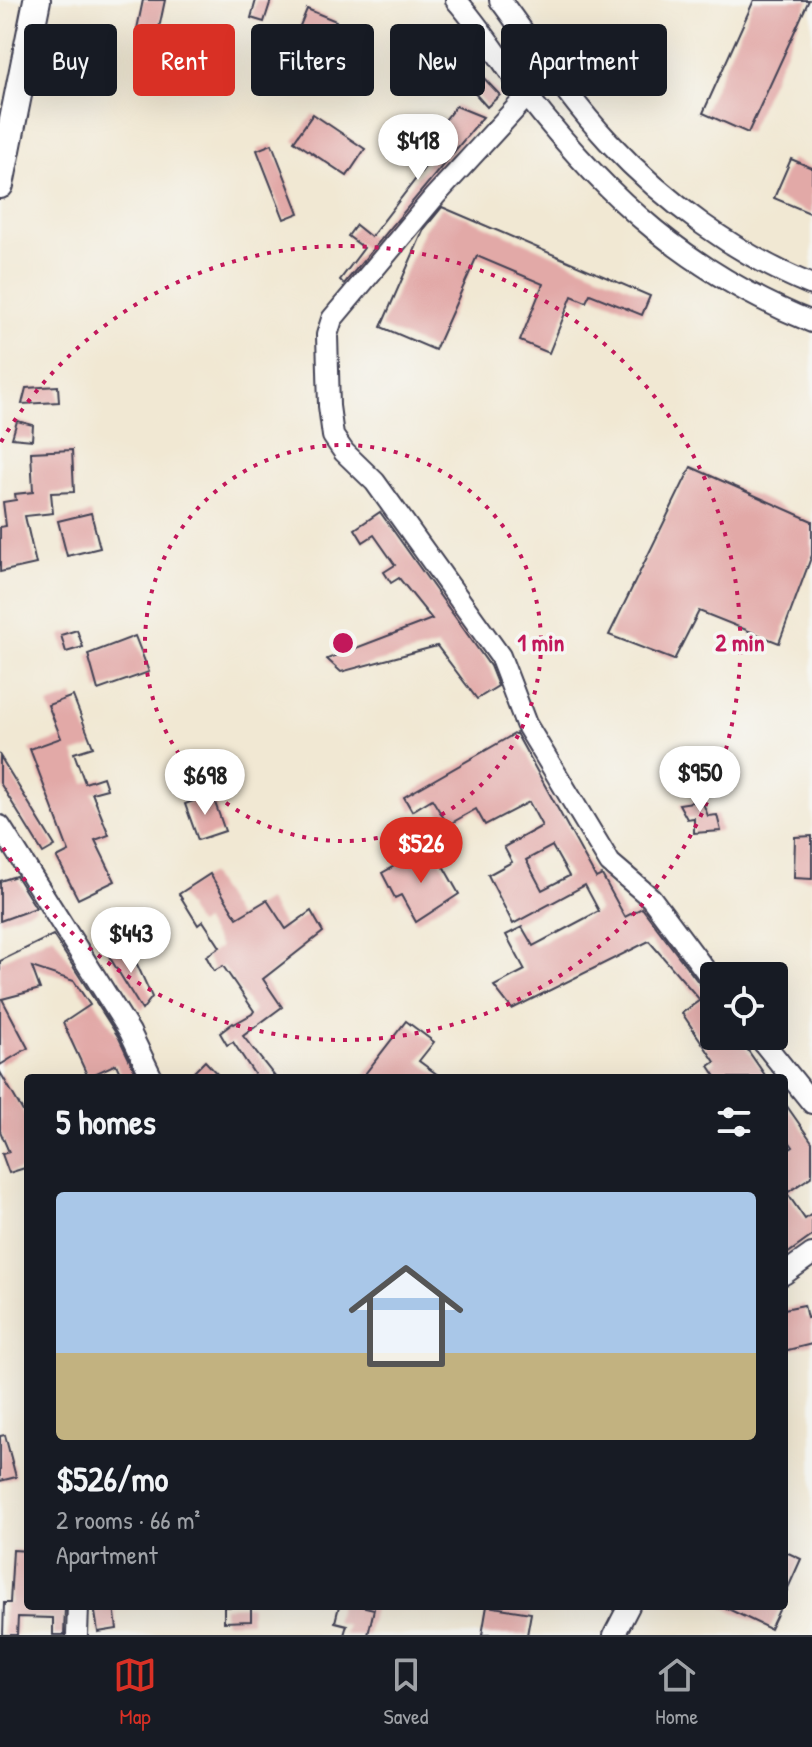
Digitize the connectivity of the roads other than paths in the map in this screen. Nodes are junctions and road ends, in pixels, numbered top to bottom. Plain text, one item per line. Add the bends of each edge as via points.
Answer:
1 (37, 0) edge
2 (456, 0) edge
3 (500, 0) edge
4 (501, 61) edge
5 (527, 96) joint
6 (607, 140) junction
7 (581, 163) junction
8 (0, 185) edge
9 (812, 285) edge
10 (812, 322) edge
11 (0, 826) edge
12 (700, 963) edge
13 (769, 1050) edge
14 (150, 1074) edge
15 (812, 1103) edge
16 (812, 1254) edge
17 (788, 1271) edge
18 (78, 1610) edge
19 (627, 1610) edge
20 (77, 1635) edge
21 (614, 1635) edge

1 - 8 main road
2 - 4 street
3 - 6 street
5 - 7 street
5 - 12 street via 332,319 327,335 333,436 375,482 500,656 526,724 610,863 651,898
6 - 7 street
6 - 9 street via 664,196 727,241
7 - 10 street via 642,223 709,271
11 - 14 street via 130,1032
13 - 15 street
16 - 17 street
18 - 20 street
19 - 21 street

